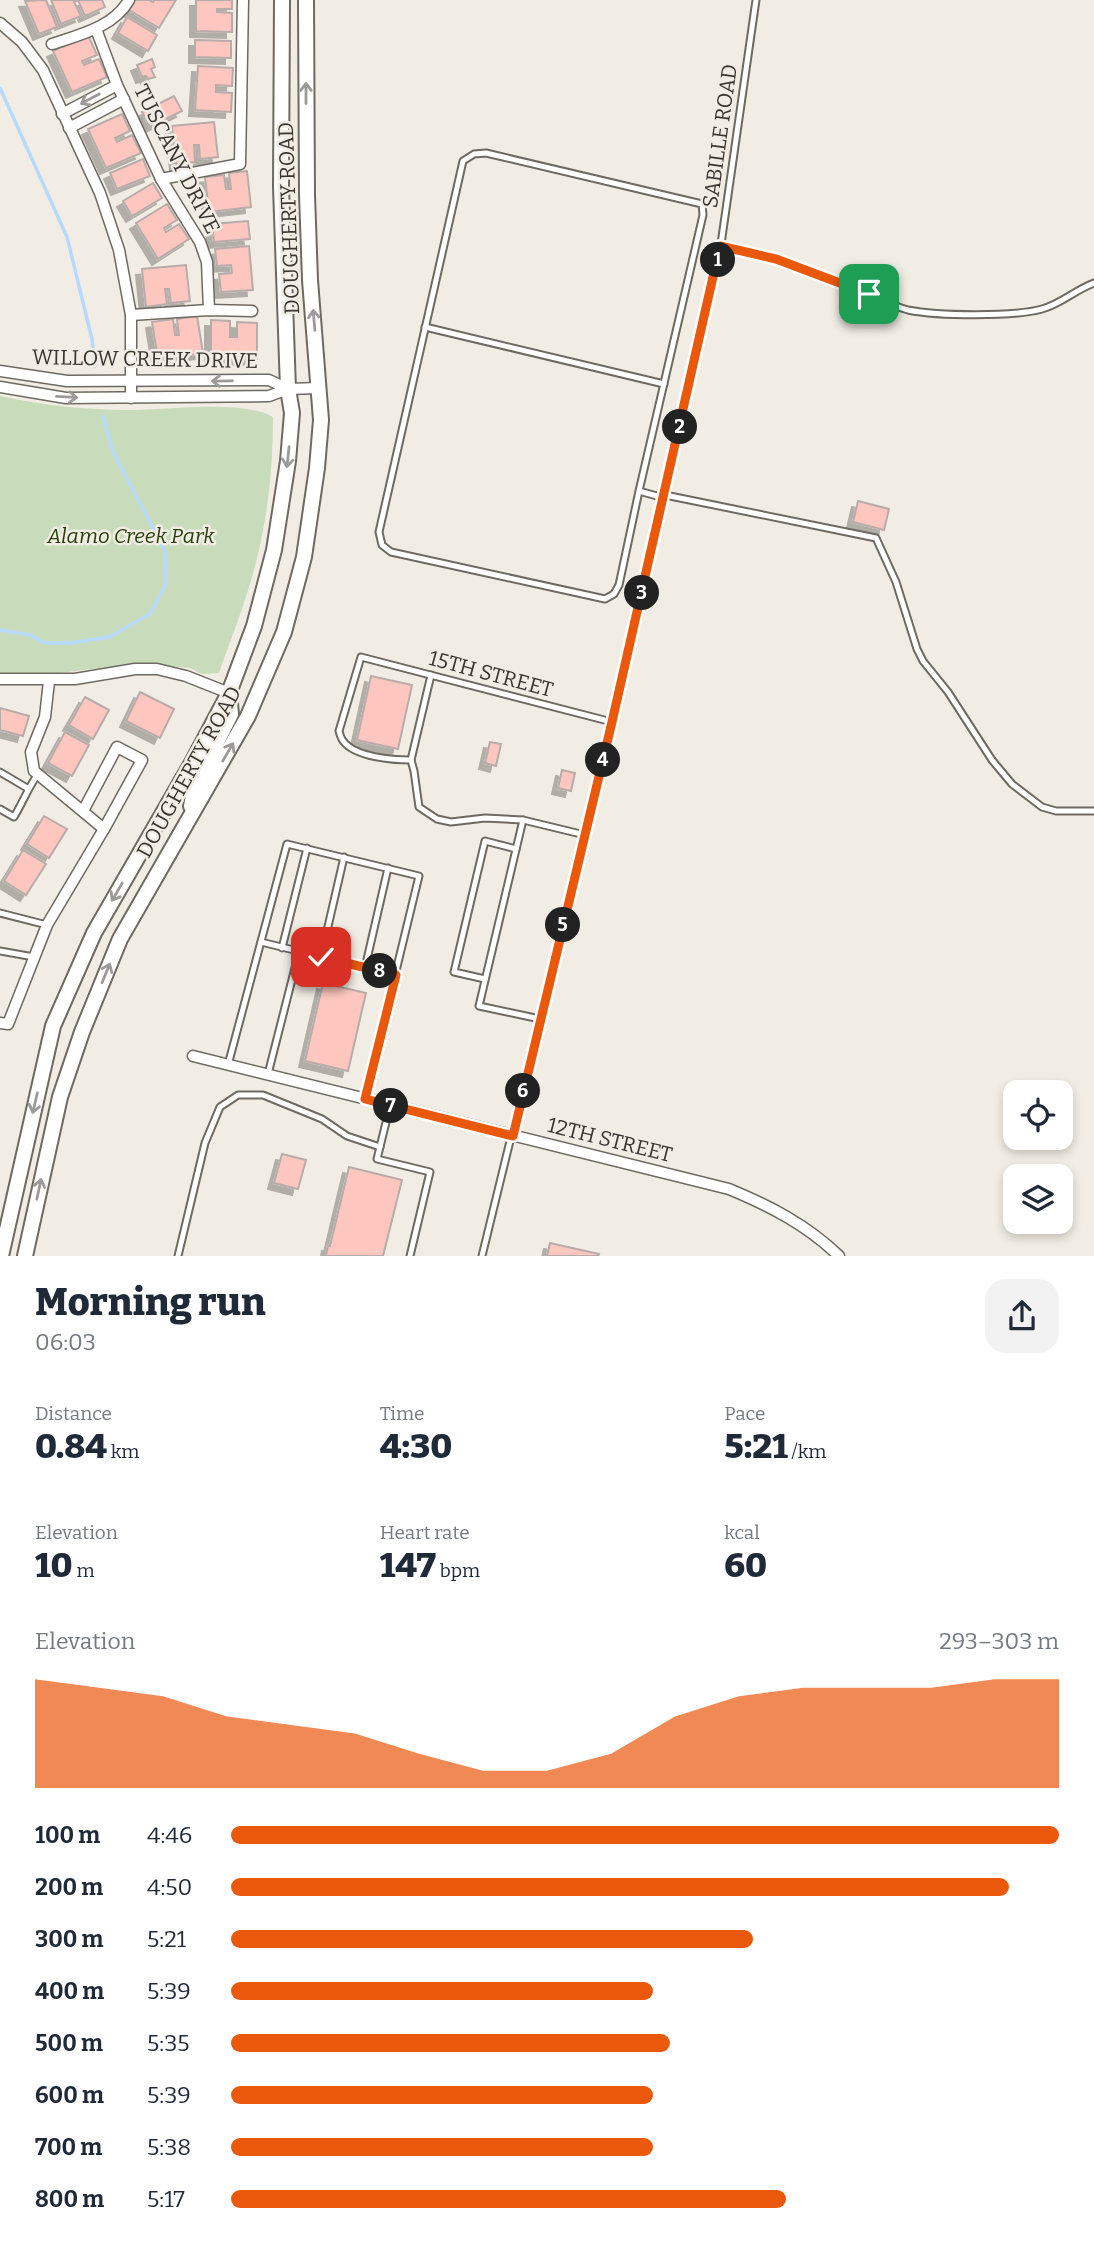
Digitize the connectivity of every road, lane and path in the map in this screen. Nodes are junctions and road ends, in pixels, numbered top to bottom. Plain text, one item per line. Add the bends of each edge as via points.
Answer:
1 (130, 0) edge
2 (243, 0) edge
3 (282, 0) edge
4 (306, 0) edge
5 (756, 0) edge
6 (0, 23) edge
7 (96, 29) junction
8 (52, 44) dead end
9 (117, 85) junction
10 (124, 99) junction
11 (62, 114) junction
12 (69, 128) junction
13 (161, 179) junction
14 (720, 246) junction
15 (1094, 282) edge
16 (209, 310) junction
17 (252, 311) dead end
18 (131, 315) junction
19 (425, 327) junction
20 (0, 371) edge
21 (131, 382) junction
22 (664, 384) junction
23 (0, 387) edge
24 (319, 388) junction
25 (288, 390) junction
26 (131, 398) junction
27 (639, 491) junction
28 (665, 496) junction
29 (431, 674) junction
30 (0, 679) edge
31 (49, 681) junction
32 (229, 693) junction
33 (612, 722) junction
34 (411, 760) junction
35 (0, 772) edge
36 (38, 774) junction
37 (27, 788) junction
38 (0, 809) edge
39 (83, 811) junction
40 (1094, 811) edge
41 (189, 818) junction
42 (523, 820) junction
43 (104, 828) junction
44 (585, 835) junction
45 (307, 848) junction
46 (516, 849) junction
47 (344, 857) junction
48 (388, 868) junction
49 (0, 913) edge
50 (47, 925) junction
51 (261, 943) junction
52 (282, 948) junction
53 (0, 951) edge
54 (299, 952) junction
55 (34, 957) junction
56 (321, 957) junction
57 (365, 968) junction
58 (396, 975) junction
59 (485, 979) junction
60 (540, 1019) junction
61 (0, 1023) edge
62 (193, 1056) dead end
63 (228, 1065) junction
64 (268, 1075) junction
65 (365, 1099) junction
66 (390, 1105) junction
67 (513, 1136) junction
68 (380, 1147) junction
69 (1, 1256) edge
70 (25, 1256) edge
71 (178, 1256) edge
72 (410, 1256) edge
73 (482, 1256) edge
74 (839, 1256) edge

1 - 7 street
2 - 13 street via 240,164
3 - 25 main road, DOUGHERTY ROAD via 281,187
24 -> 4 main road, DOUGHERTY ROAD via 307,195
5 - 14 lane, SABILLE ROAD
6 - 11 street via 43,70
7 - 8 street
7 - 9 street, TUSCANY DRIVE
9 - 10 street, TUSCANY DRIVE
9 -> 11 street
10 - 12 street
10 - 13 street, TUSCANY DRIVE
11 - 12 street
12 - 18 street via 100,193
13 - 16 street, TUSCANY DRIVE via 200,242 207,262
14 - 15 lane via 776,259 893,305 924,312 1033,311 1056,304
14 - 28 lane, SABILLE ROAD
16 - 17 street
16 - 18 street
18 - 21 street
19 - 22 lane
19 - 22 lane via 463,161 474,154 694,201 702,204 703,215
19 - 27 lane via 379,532 382,545 391,552 604,599 619,585
20 - 21 street, WILLOW CREEK DRIVE via 67,381
25 -> 21 street, WILLOW CREEK DRIVE via 269,380
21 - 26 street
22 - 27 lane
23 -> 26 street, WILLOW CREEK DRIVE via 65,398
24 - 25 street, WILLOW CREEK DRIVE
41 -> 24 main road, DOUGHERTY ROAD via 248,716 284,632 304,557 317,468
25 - 26 street, WILLOW CREEK DRIVE via 269,396
25 -> 32 main road, DOUGHERTY ROAD via 292,413 288,461 274,550 254,626
27 - 28 lane
28 - 33 lane, SABILLE ROAD
28 - 40 lane via 876,538 923,661 992,760 1012,784 1042,807
29 - 33 lane, 15TH STREET
29 - 34 lane
29 - 34 lane, 15TH STREET via 361,657 339,731 344,743 369,755
30 - 31 street
31 - 32 street via 157,669
31 - 36 street via 45,717 30,752
32 - 41 main road via 231,715 195,786
32 -> 69 main road, DOUGHERTY ROAD via 94,933 53,1026
33 - 44 lane, SABILLE ROAD
34 - 42 lane via 419,807 437,819
35 - 37 lane
36 - 37 lane
36 - 39 street
37 - 38 lane via 14,817
39 - 43 street
39 - 43 street via 117,747 142,760
70 -> 41 main road, DOUGHERTY ROAD via 60,1097 82,1032 120,939
42 - 44 lane
42 - 46 lane
43 - 50 street
44 - 60 lane, SABILLE ROAD
45 - 47 lane
45 - 51 lane via 287,844
45 - 52 lane
46 - 59 lane
46 - 59 lane via 485,841 454,972
47 - 48 lane
47 - 56 lane
48 - 57 lane
48 - 58 lane via 419,876
49 - 50 lane
50 - 55 street
51 - 52 lane
51 - 63 lane
52 - 54 lane
53 - 55 lane
54 - 56 lane
54 - 64 lane
55 - 61 street via 8,1024
56 - 57 lane
57 - 58 lane
58 - 65 lane
59 - 60 lane via 479,1006
60 - 67 lane, SABILLE ROAD
62 - 63 street, 12TH STREET
63 - 64 street, 12TH STREET
64 - 65 street, 12TH STREET
65 - 66 street, 12TH STREET
66 - 67 street, 12TH STREET
66 - 68 lane
67 - 73 lane, SABILLE ROAD
67 - 74 street, 12TH STREET via 729,1189 799,1223
68 - 71 lane via 263,1095 238,1095 220,1107 205,1143
68 - 72 lane via 377,1158 430,1172

